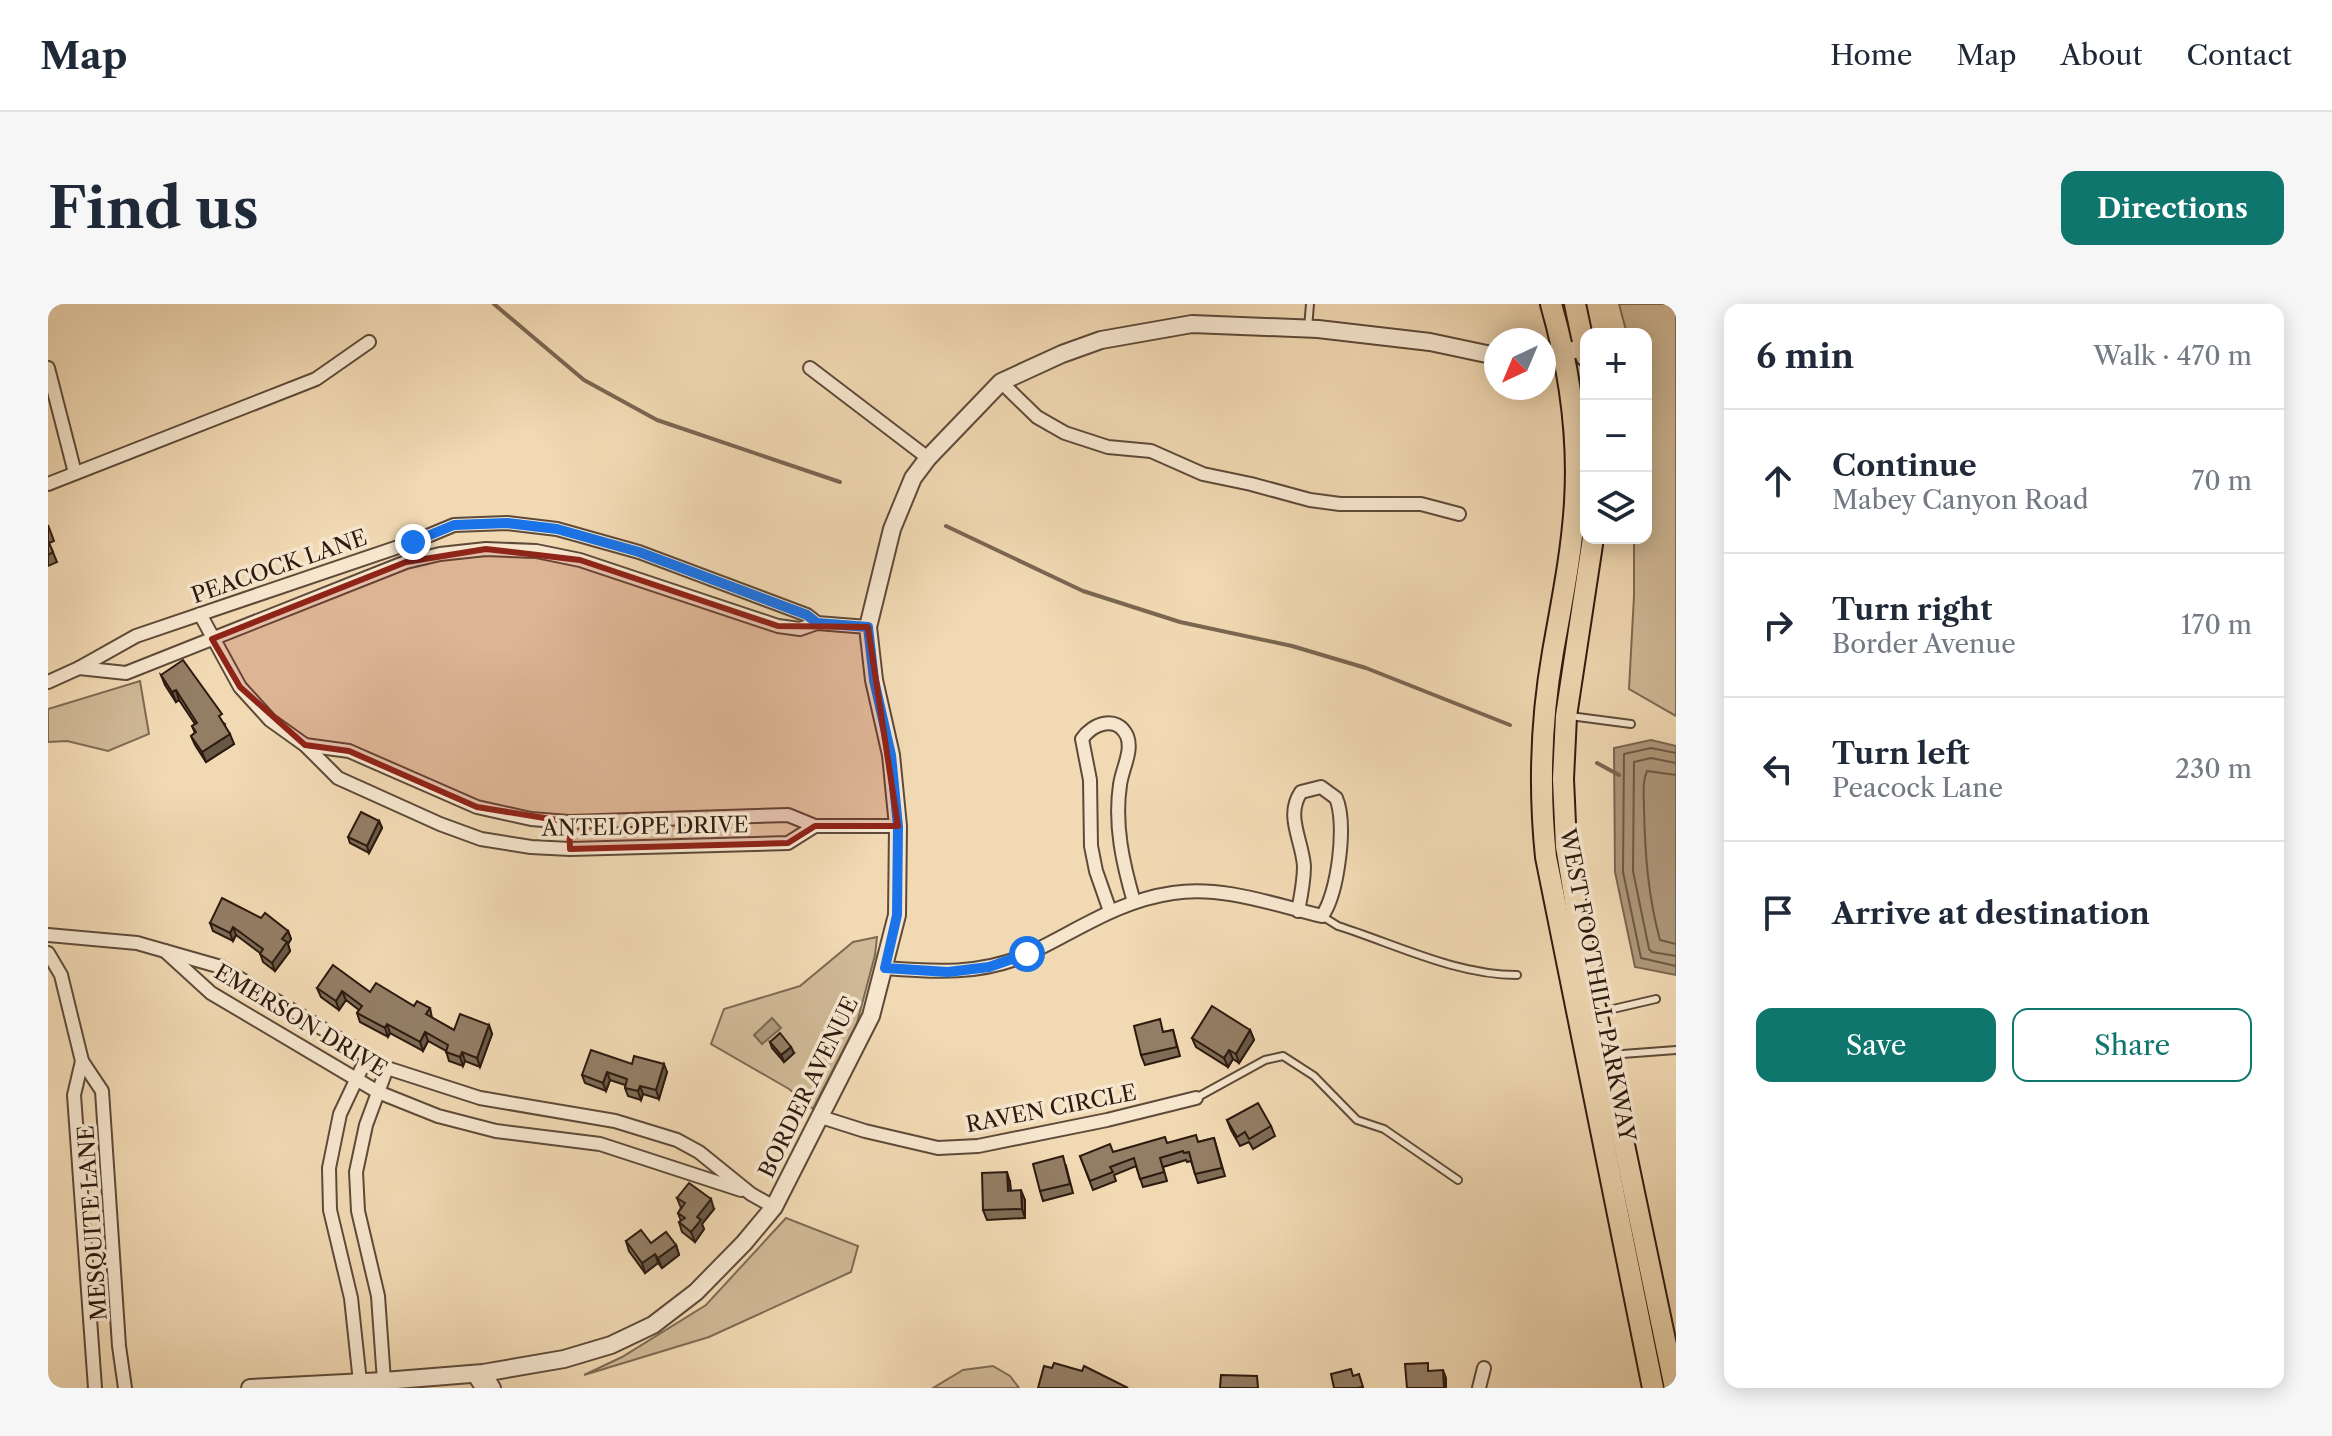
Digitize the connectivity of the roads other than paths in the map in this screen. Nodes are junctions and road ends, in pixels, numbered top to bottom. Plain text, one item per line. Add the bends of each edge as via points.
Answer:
1 (1310, 304) edge
2 (1551, 304) edge
3 (1575, 304) edge
4 (1308, 328) junction
5 (369, 342) dead end
6 (1575, 350) edge
7 (1484, 353) edge
8 (48, 368) edge
9 (810, 368) dead end
10 (1001, 382) junction
11 (928, 458) junction
12 (75, 473) junction
13 (48, 484) edge
14 (1459, 514) dead end
15 (591, 538) junction
16 (1592, 544) edge
17 (582, 561) junction
18 (200, 614) junction
19 (817, 623) junction
20 (868, 627) junction
21 (212, 639) junction
22 (79, 668) junction
23 (48, 682) edge
24 (1566, 716) junction
25 (1631, 724) dead end
26 (305, 745) junction
27 (569, 822) junction
28 (815, 826) junction
29 (898, 826) junction
30 (570, 849) junction
31 (1551, 891) junction
32 (1134, 902) junction
33 (1110, 911) junction
34 (1298, 911) junction
35 (1322, 916) junction
36 (48, 935) edge
37 (163, 949) junction
38 (49, 959) edge
39 (885, 968) junction
40 (1517, 975) dead end
41 (1656, 999) dead end
42 (1596, 1013) junction
43 (1676, 1050) edge
44 (1605, 1056) junction
45 (367, 1057) junction
46 (82, 1061) junction
47 (387, 1068) junction
48 (356, 1080) junction
49 (378, 1092) junction
50 (1196, 1098) joint
51 (821, 1117) junction
52 (1458, 1180) dead end
53 (751, 1194) junction
54 (774, 1207) junction
55 (1484, 1368) dead end
56 (480, 1378) edge
57 (384, 1381) junction
58 (360, 1382) junction
59 (95, 1388) edge
60 (125, 1388) edge
61 (250, 1388) edge
62 (494, 1388) edge
63 (1479, 1388) edge
64 (1653, 1388) edge
65 (1675, 1388) edge

1 - 4 lane
2 - 6 main road, WEST FOOTHILL PARKWAY
3 - 6 main road, WEST FOOTHILL PARKWAY
4 - 7 street, BORDER AVENUE
4 - 10 street, BORDER AVENUE via 1192,324 1101,340
5 - 12 street via 316,379
6 - 31 main road, WEST FOOTHILL PARKWAY via 1575,498 1541,764
8 - 12 street
9 - 11 street
10 - 11 street, BORDER AVENUE
10 - 14 street via 1037,417 1108,447 1151,451 1203,474 1310,500 1421,504
11 - 20 street, BORDER AVENUE via 913,478 892,529
12 - 13 street
15 - 17 street
15 - 18 street, PEACOCK LANE via 507,523 454,525
15 - 19 street, PEACOCK LANE
16 - 24 main road, WEST FOOTHILL PARKWAY
17 - 19 street, PEACOCK LANE via 778,626 800,629
17 - 21 street, PEACOCK LANE via 498,549 440,554 406,562
18 - 21 street, ANTELOPE DRIVE
18 - 22 street, PEACOCK LANE via 136,636
19 - 20 street, PEACOCK LANE
20 - 29 street, BORDER AVENUE
21 - 22 street, PEACOCK LANE via 126,673
21 - 26 street, ANTELOPE DRIVE via 240,687 270,720
22 - 23 street, PEACOCK LANE
24 - 25 lane
24 - 42 main road, WEST FOOTHILL PARKWAY via 1566,846
26 - 27 street, ANTELOPE DRIVE via 349,751 477,807
26 - 30 street, ANTELOPE DRIVE via 338,778 440,824 481,839
27 - 28 street, ANTELOPE DRIVE via 788,815
27 - 30 street
28 - 29 street, ANTELOPE DRIVE
28 - 30 street, ANTELOPE DRIVE via 788,843
29 - 39 street, BORDER AVENUE via 897,915
31 - 44 main road via 1566,919 1590,1033
31 - 64 main road, WEST FOOTHILL PARKWAY
32 - 33 street
32 - 33 street via 1118,822 1129,750 1126,735 1109,723 1096,725 1082,739 1090,780 1093,858
32 - 34 street via 1174,892 1203,892
33 - 39 street via 1027,954 989,967 948,972
34 - 35 street
34 - 35 street via 1304,881 1293,809 1301,792 1321,787 1336,798 1341,820 1331,904
35 - 40 lane via 1460,967
36 - 37 street, EMERSON DRIVE
37 - 45 street, EMERSON DRIVE via 221,967
37 - 48 street, EMERSON DRIVE via 211,993
38 - 46 street, MESQUITE LANE via 61,975
39 - 51 street, BORDER AVENUE via 871,1016
41 - 42 lane
42 - 44 main road, WEST FOOTHILL PARKWAY
43 - 44 lane
44 - 65 main road, WEST FOOTHILL PARKWAY
45 - 47 street, EMERSON DRIVE
45 - 48 street
46 - 59 street, MESQUITE LANE via 74,1095
46 - 60 street, MESQUITE LANE via 102,1091 105,1108
47 - 49 street
47 - 53 street, EMERSON DRIVE via 480,1098 615,1121 677,1140
48 - 49 street, EMERSON DRIVE
48 - 58 street via 340,1114 329,1168 330,1210 351,1298
49 - 53 street, EMERSON DRIVE via 496,1131 600,1144
49 - 57 street via 356,1172 358,1211 378,1296
50 - 51 street, RAVEN CIRCLE via 978,1146 938,1148
50 - 52 lane via 1265,1060 1283,1056 1314,1076 1357,1120 1384,1129
51 - 54 street, BORDER AVENUE
53 - 54 street, EMERSON DRIVE
54 - 56 street, BORDER AVENUE via 696,1292 653,1325 611,1345
55 - 63 street
56 - 57 street, BORDER AVENUE
56 - 62 street
57 - 58 street, BORDER AVENUE
58 - 61 street, BORDER AVENUE

